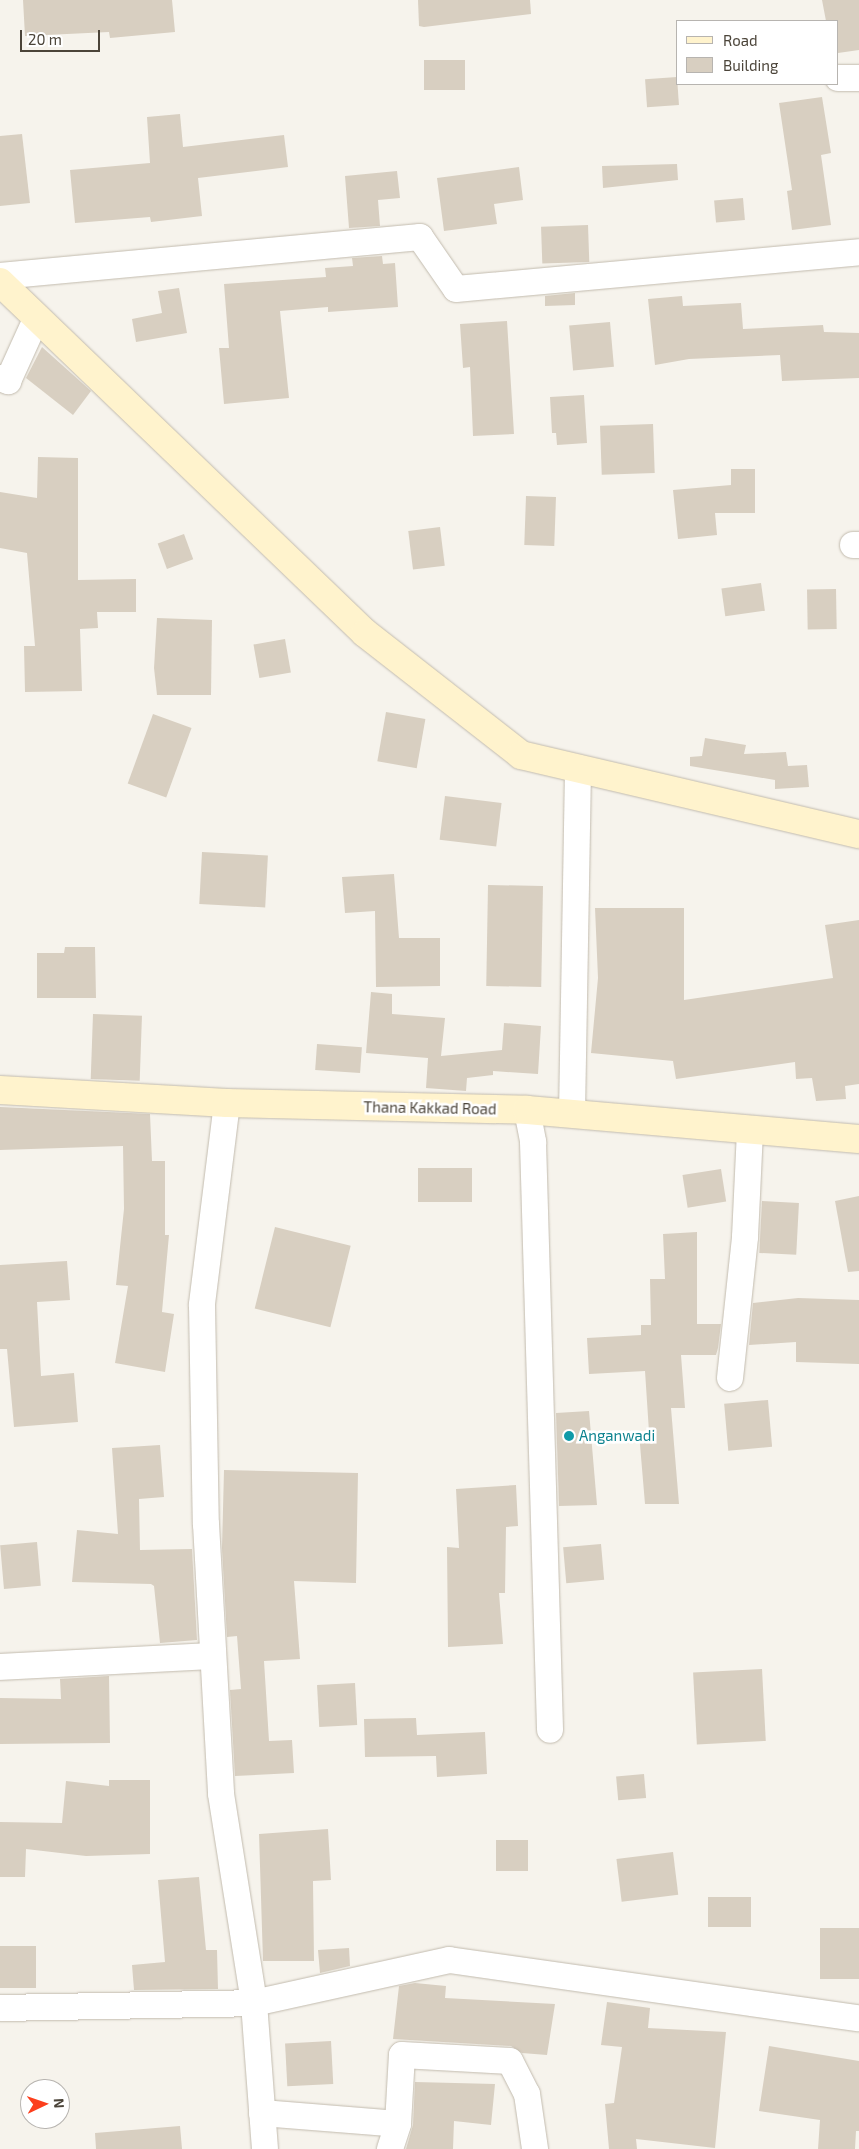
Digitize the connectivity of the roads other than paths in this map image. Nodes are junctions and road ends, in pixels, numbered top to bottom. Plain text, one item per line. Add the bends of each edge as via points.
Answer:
1 (839, 78) edge
2 (859, 78) edge
3 (859, 252) edge
4 (0, 276) edge
5 (0, 282) edge
6 (37, 317) junction
7 (0, 378) edge
8 (578, 768) junction
9 (859, 834) edge
10 (0, 1090) edge
11 (227, 1103) junction
12 (527, 1110) junction
13 (572, 1114) junction
14 (750, 1130) junction
15 (859, 1139) edge
16 (730, 1378) dead end
17 (213, 1656) junction
18 (0, 1667) edge
19 (550, 1730) dead end
20 (254, 2003) junction
21 (0, 2008) edge
22 (859, 2018) edge
23 (262, 2113) junction
24 (398, 2124) junction
25 (266, 2149) edge
26 (390, 2149) edge
27 (535, 2149) edge

1 - 2 street
3 - 4 street via 456,289 420,237
5 - 6 main road
6 - 7 street via 8,381
6 - 8 main road via 365,633 522,755
8 - 9 main road
8 - 13 street
10 - 11 main road, Thana Kakkad Road
11 - 12 main road, Thana Kakkad Road
11 - 17 street via 202,1305 206,1524
12 - 13 main road, Thana Kakkad Road
12 - 19 street via 533,1142
13 - 14 main road, Thana Kakkad Road
14 - 15 main road, Thana Kakkad Road
14 - 16 street via 746,1237
17 - 18 street
17 - 20 street via 221,1794
20 - 21 street
20 - 22 street via 449,1960
20 - 23 street
23 - 24 street
23 - 25 street
24 - 26 street
24 - 27 street via 402,2055 510,2061 526,2094

